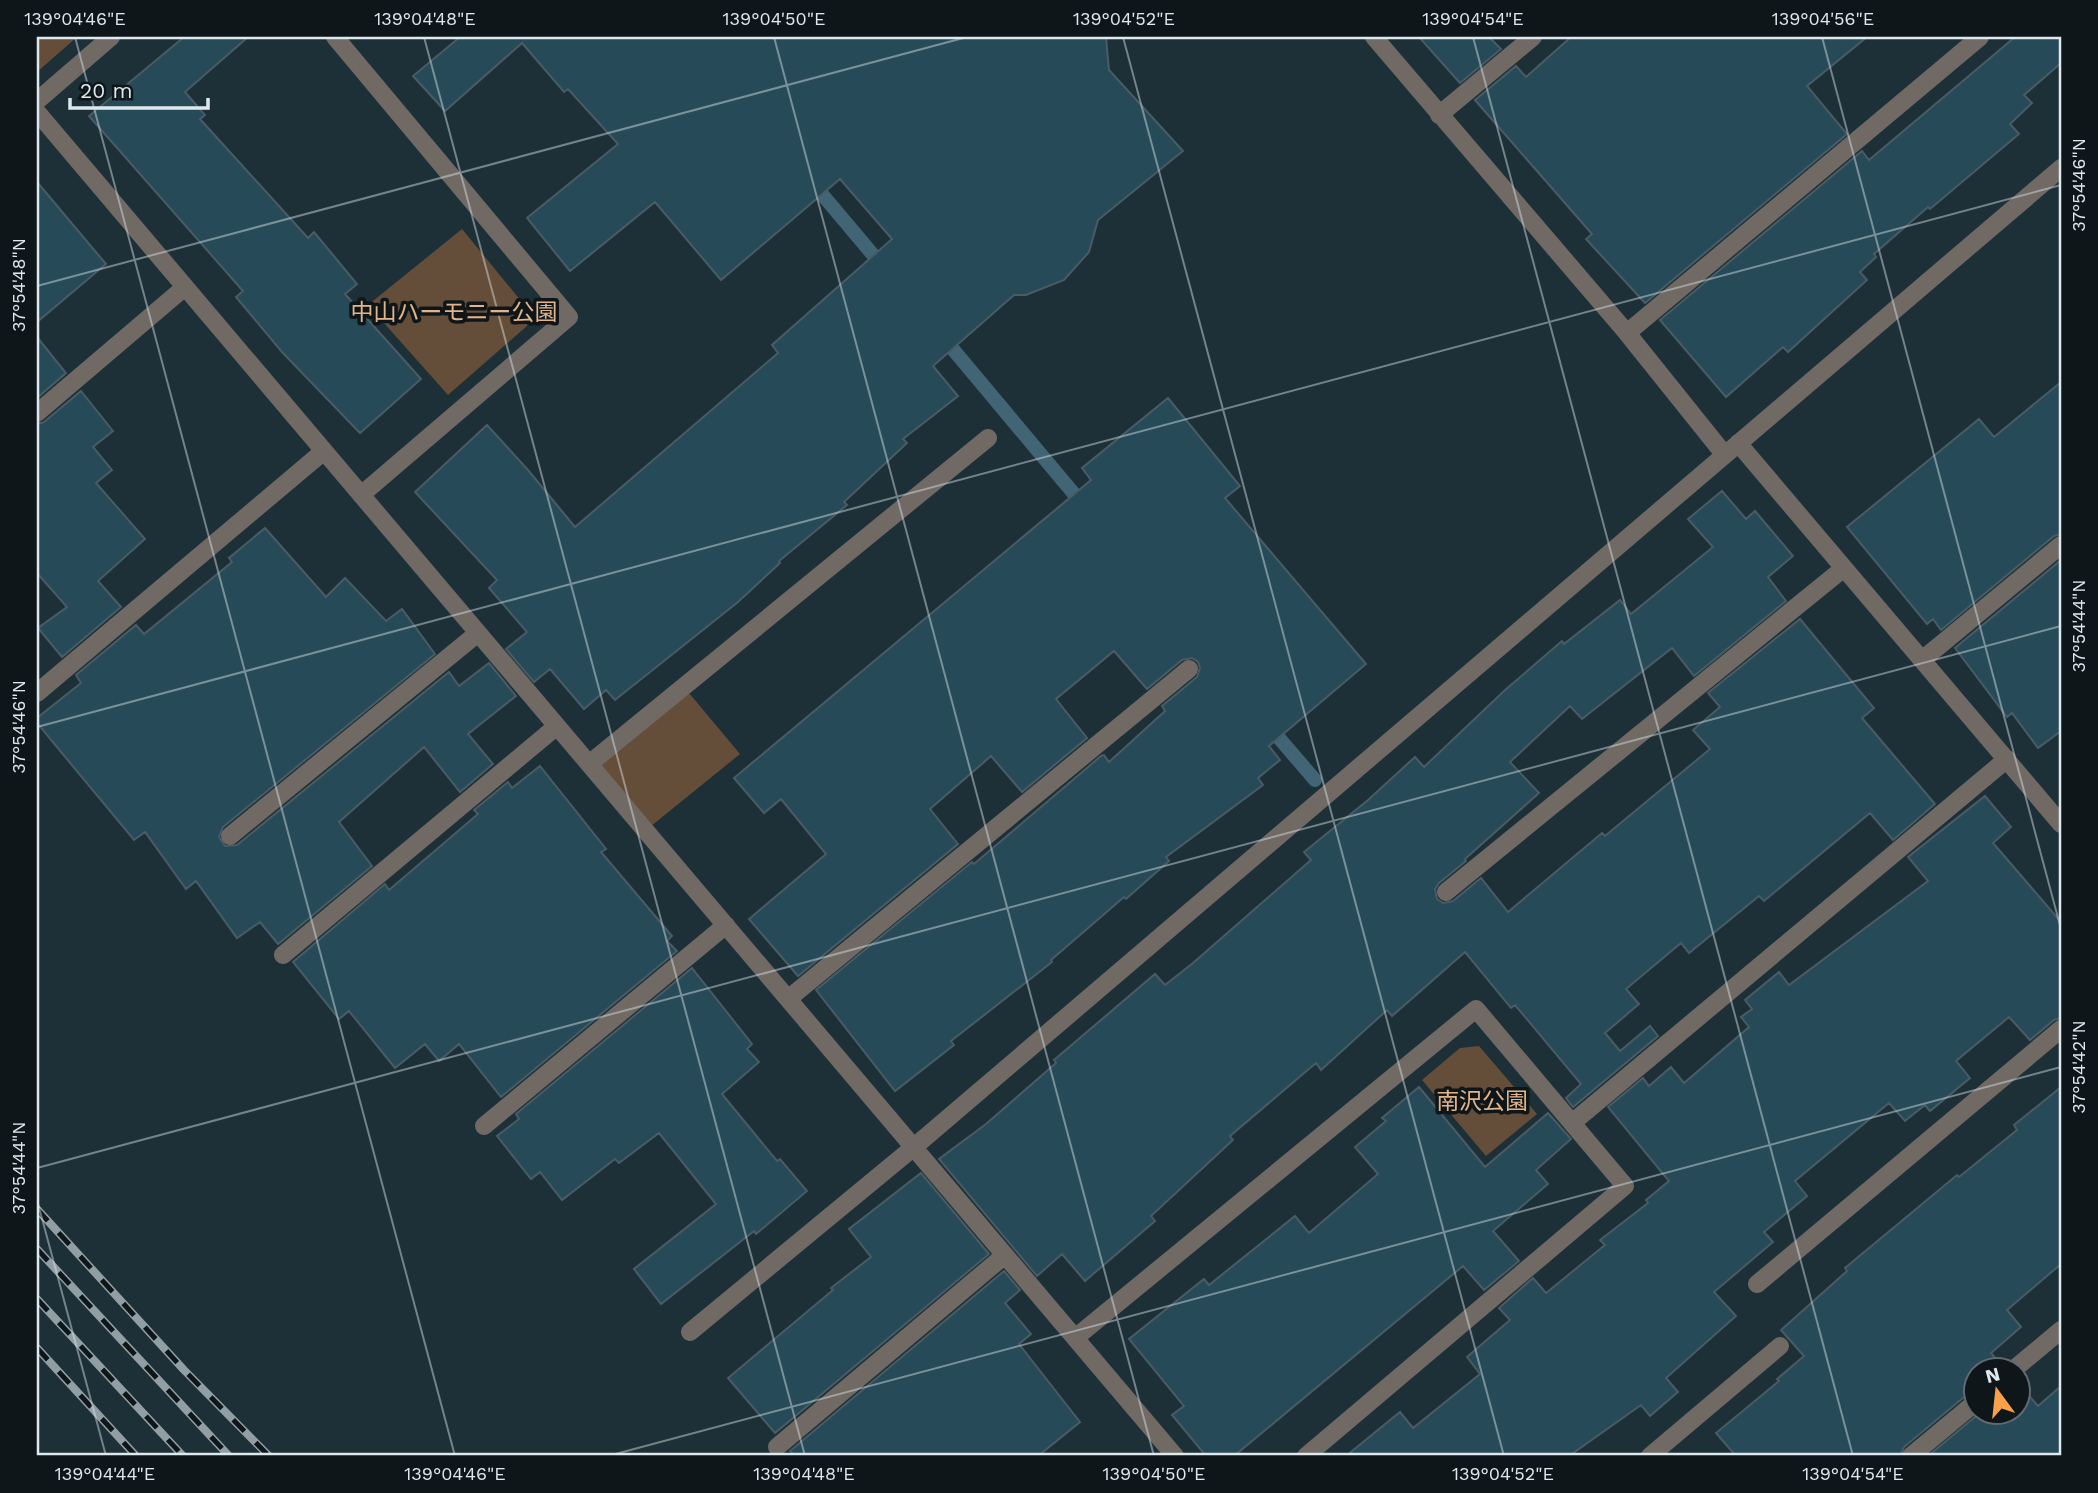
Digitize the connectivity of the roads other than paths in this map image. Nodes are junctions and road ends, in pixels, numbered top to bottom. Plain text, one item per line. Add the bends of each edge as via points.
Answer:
1 (111, 37) edge
2 (335, 37) edge
3 (1374, 37) edge
4 (1533, 37) edge
5 (1980, 37) edge
6 (37, 101) edge
7 (37, 112) edge
8 (1439, 115) junction
9 (2061, 168) edge
10 (185, 287) junction
11 (1627, 333) junction
12 (37, 413) edge
13 (988, 438) dead end
14 (1731, 448) junction
15 (324, 452) junction
16 (361, 495) junction
17 (2061, 545) edge
18 (1844, 568) junction
19 (478, 633) junction
20 (1923, 660) junction
21 (1189, 669) dead end
22 (37, 693) edge
23 (557, 726) junction
24 (2007, 759) junction
25 (589, 764) junction
26 (2061, 824) edge
27 (230, 836) dead end
28 (1446, 892) dead end
29 (726, 925) junction
30 (284, 955) dead end
31 (788, 999) junction
32 (2061, 1029) edge
33 (1572, 1123) junction
34 (484, 1126) dead end
35 (914, 1147) junction
36 (1005, 1255) junction
37 (1757, 1284) dead end
38 (2061, 1330) edge
39 (690, 1332) dead end
40 (1075, 1338) junction
41 (1780, 1346) dead end
42 (2030, 1356) edge
43 (1962, 1414) edge
44 (777, 1447) dead end
45 (1170, 1450) edge
46 (1151, 1456) edge
47 (1306, 1456) edge
48 (1650, 1456) edge
49 (1911, 1456) edge

1 - 6 street
2 - 16 street via 569,317
3 - 8 street
4 - 8 street
5 - 11 street
7 - 10 street
8 - 11 street
9 - 14 street
10 - 12 street
10 - 15 street
11 - 14 street
13 - 25 street
14 - 18 street
14 - 35 street
15 - 16 street
15 - 22 street
16 - 19 street
17 - 20 street
18 - 20 street
18 - 28 street
19 - 23 street
19 - 27 street
20 - 24 street
21 - 31 street
23 - 25 street
23 - 30 street
24 - 26 street
24 - 33 street
25 - 29 street
29 - 31 street
29 - 34 street
31 - 35 street
32 - 37 street
33 - 40 street via 1476,1009
33 - 47 street via 1625,1186
35 - 36 street
35 - 39 street
36 - 40 street
36 - 44 street
38 - 42 street
40 - 45 street
41 - 48 street
43 - 49 street
45 - 46 street

